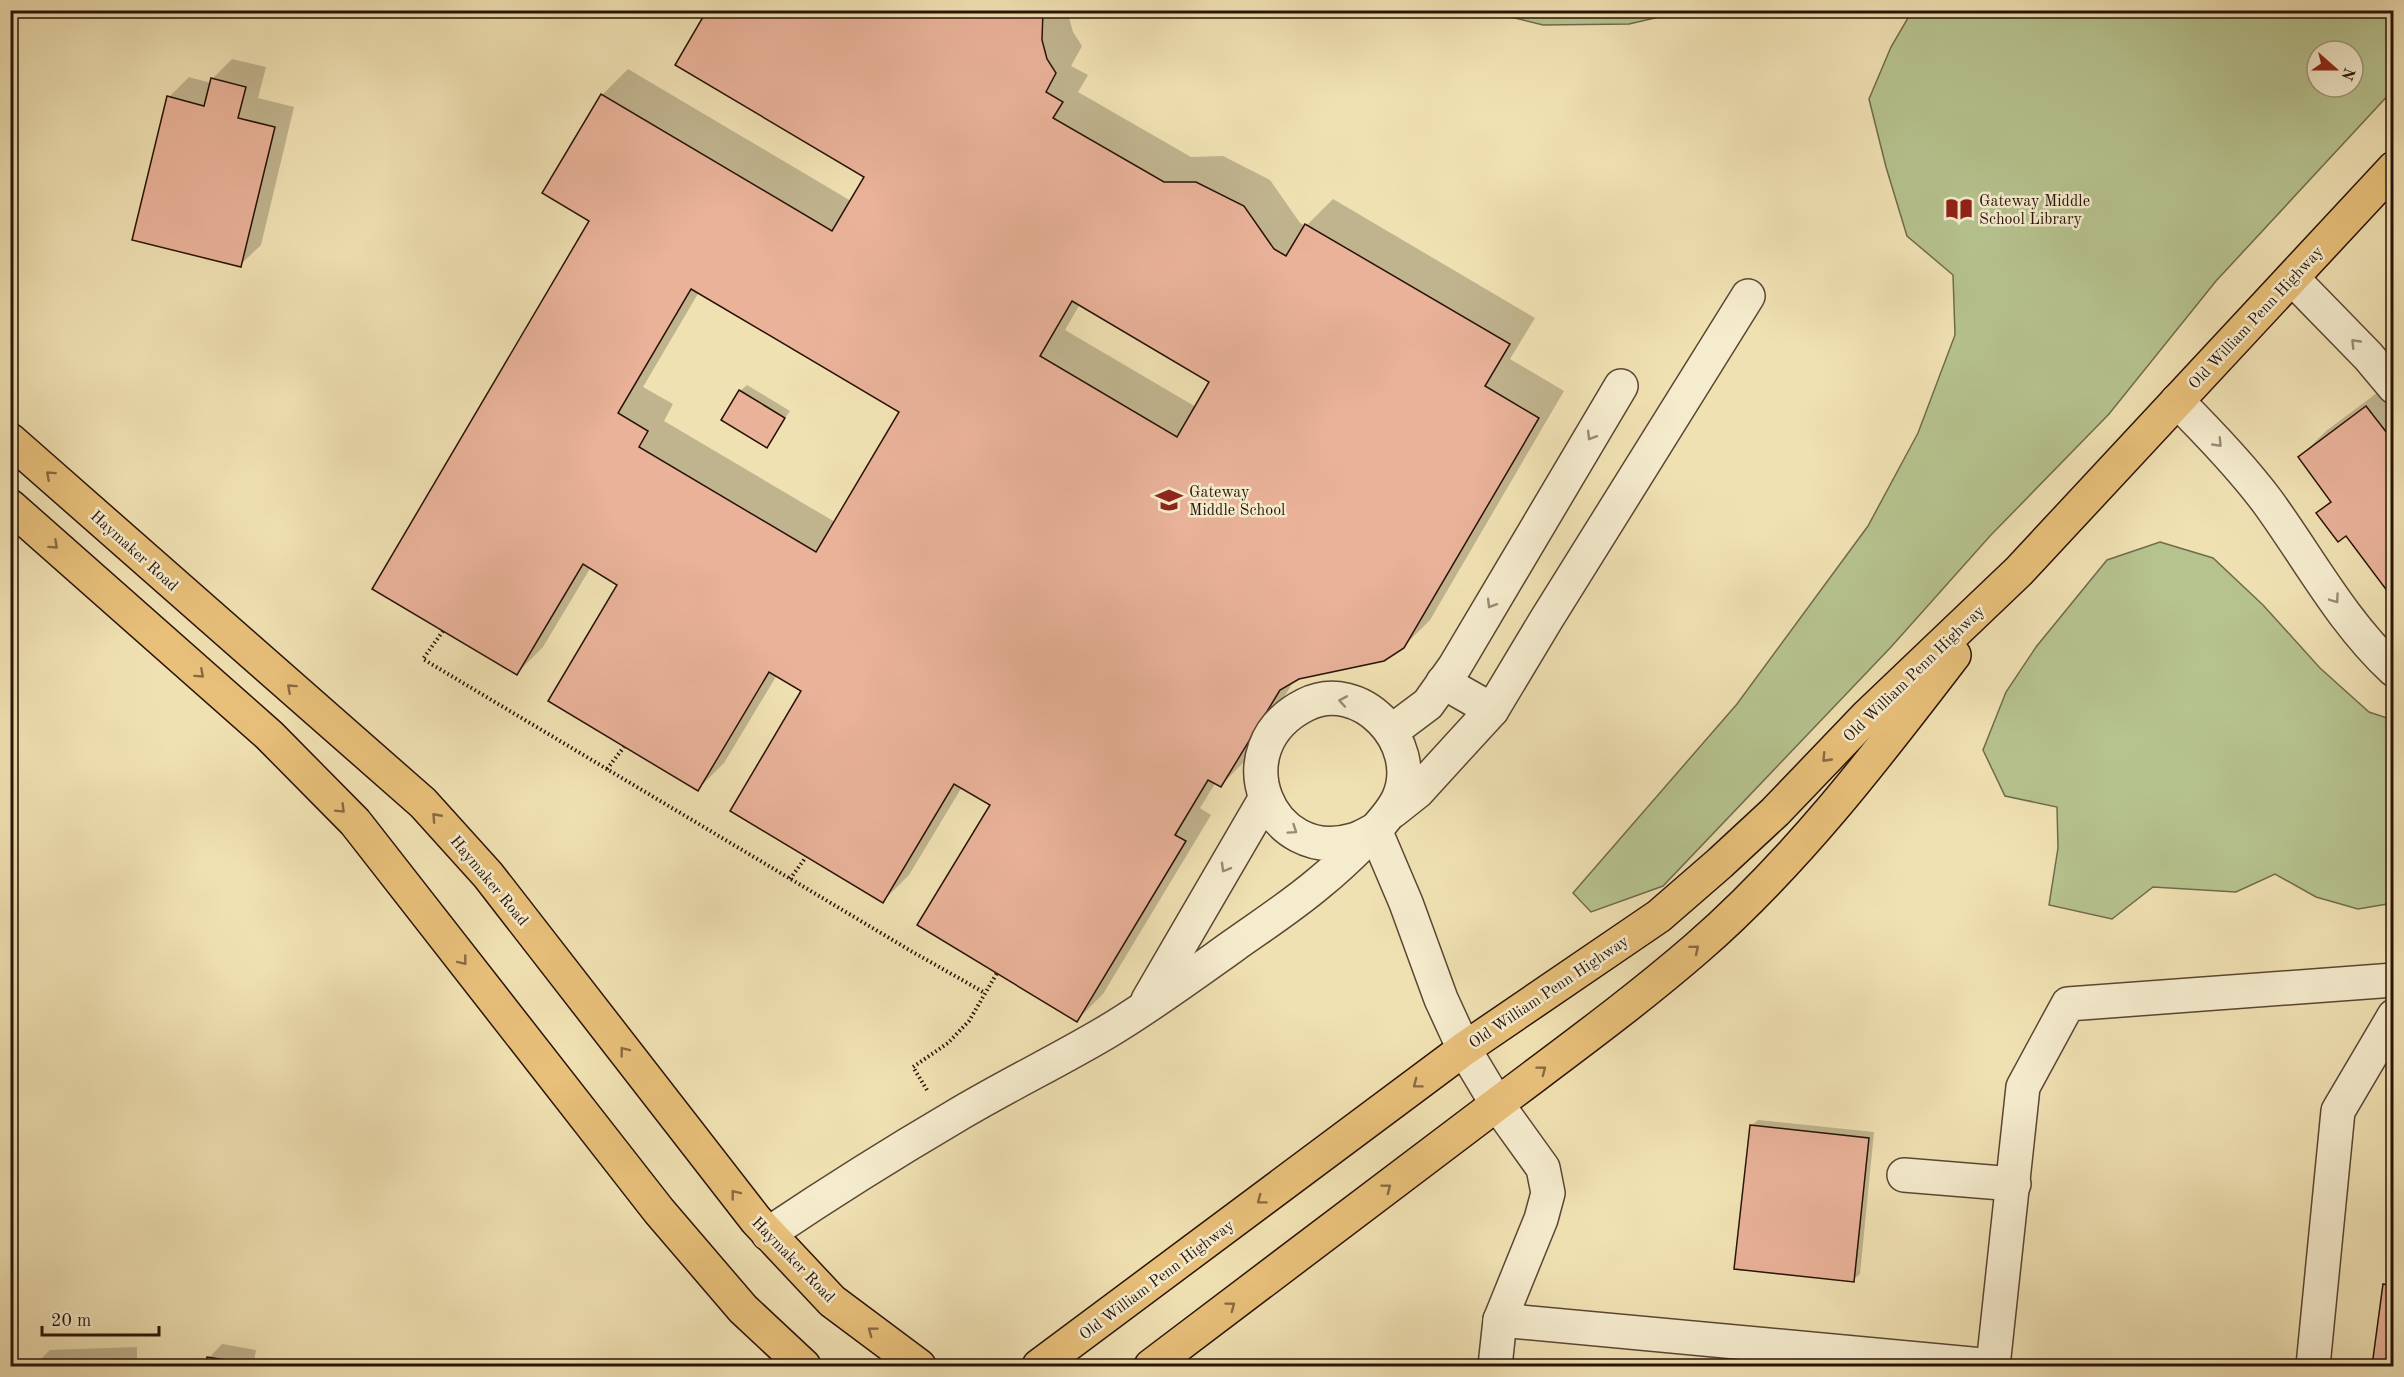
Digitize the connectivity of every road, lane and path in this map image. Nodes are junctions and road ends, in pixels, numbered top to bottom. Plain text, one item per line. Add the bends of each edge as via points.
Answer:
1 (2394, 168) edge
2 (2292, 278) junction
3 (1748, 296) dead end
4 (1621, 386) dead end
5 (2394, 387) edge
6 (2177, 401) junction
7 (10, 440) edge
8 (10, 506) edge
9 (2019, 571) junction
10 (442, 631) dead end
11 (2394, 670) edge
12 (1443, 682) junction
13 (1492, 710) junction
14 (1392, 731) junction
15 (624, 747) dead end
16 (607, 769) junction
17 (1265, 799) junction
18 (1382, 822) junction
19 (806, 857) dead end
20 (790, 879) junction
21 (997, 973) dead end
22 (2394, 980) edge
23 (985, 993) junction
24 (1142, 1010) junction
25 (2394, 1016) edge
26 (1464, 1048) junction
27 (929, 1093) dead end
28 (1497, 1104) junction
29 (1904, 1175) dead end
30 (2014, 1184) junction
31 (768, 1234) junction
32 (1500, 1320) junction
33 (1186, 1351) edge
34 (1889, 1361) edge
35 (804, 1366) edge
36 (919, 1366) edge
37 (1039, 1366) edge
38 (1151, 1366) edge
39 (1495, 1366) edge
40 (1993, 1366) edge
41 (2313, 1366) edge

1 - 2 main road, Old William Penn Highway
5 -> 2 lane
2 - 6 main road, Old William Penn Highway
3 - 13 lane
4 -> 12 lane
6 - 9 main road, Old William Penn Highway
6 -> 11 lane via 2224,448 2266,500 2371,649
31 -> 7 main road, Haymaker Road via 489,875 423,803
8 -> 35 main road via 268,735 355,822 659,1211 743,1309
9 -> 26 main road, Old William Penn Highway via 1867,716 1775,812 1659,916
28 -> 9 main road, Old William Penn Highway via 1698,947 1760,888 1891,738
10 - 16 path via 423,659
12 - 13 lane
12 - 14 lane via 1428,704
13 - 18 lane via 1417,792
14 -> 17 lane via 1377,714 1357,704 1334,699 1310,702 1272,730 1262,752 1260,776
14 - 18 lane via 1401,751 1404,772 1401,794
15 - 16 path
16 - 20 path
17 -> 18 lane via 1276,817 1311,841 1332,844 1355,840
17 -> 24 lane
18 - 24 lane via 1319,883
18 - 26 lane via 1406,903 1441,999
19 - 20 path
20 - 23 path
21 - 23 path
22 - 30 lane via 2068,1004 2023,1087
23 - 27 path via 969,1021 948,1043 913,1067
24 - 31 lane via 959,1114
25 - 41 lane via 2338,1111
26 - 28 lane
26 -> 37 main road, Old William Penn Highway
28 - 32 lane via 1543,1168 1548,1193
33 -> 28 main road, Old William Penn Highway
29 - 30 lane
30 - 40 lane
36 -> 31 main road, Haymaker Road via 832,1301
32 - 34 lane
32 - 39 lane
33 - 38 main road, Old William Penn Highway
34 - 40 lane

